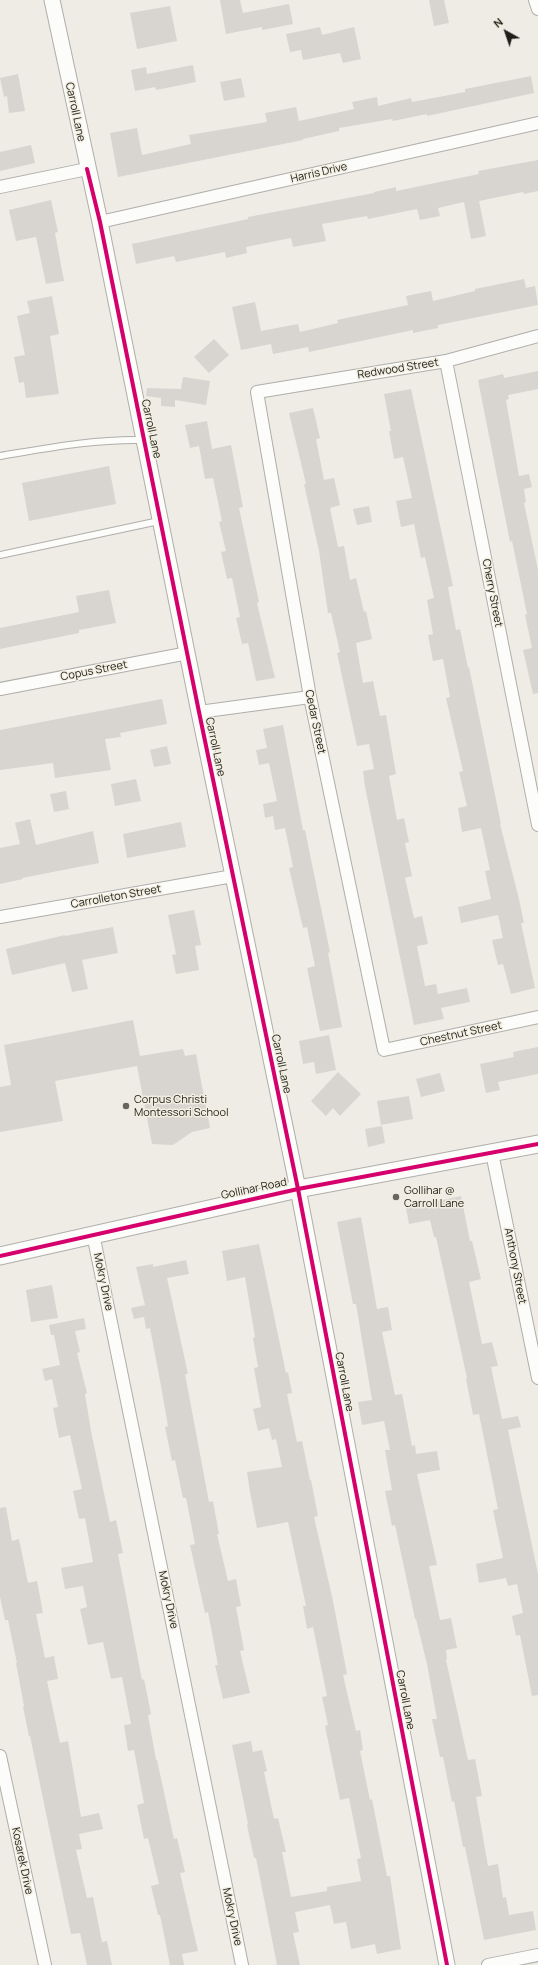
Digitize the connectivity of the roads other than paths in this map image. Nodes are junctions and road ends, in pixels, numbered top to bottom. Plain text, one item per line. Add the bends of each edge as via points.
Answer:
1 (52, 0) edge
2 (535, 0) edge
3 (538, 8) edge
4 (538, 123) edge
5 (87, 169) junction
6 (0, 187) edge
7 (100, 222) junction
8 (538, 336) edge
9 (446, 361) junction
10 (257, 392) joint
11 (144, 440) junction
12 (0, 456) edge
13 (161, 521) junction
14 (0, 554) edge
15 (188, 653) junction
16 (0, 689) edge
17 (310, 697) junction
18 (199, 712) junction
19 (538, 825) edge
20 (233, 876) junction
21 (0, 918) edge
22 (538, 1017) edge
23 (384, 1050) joint
24 (538, 1144) edge
25 (492, 1153) junction
26 (298, 1189) junction
27 (93, 1234) junction
28 (0, 1256) edge
29 (538, 1378) edge
30 (0, 1756) edge
31 (538, 1955) edge
32 (45, 1965) edge
33 (242, 1965) edge
34 (447, 1965) edge
35 (488, 1965) edge

1 - 5 street, Carroll Lane
2 - 3 street
4 - 7 street, Harris Drive
5 - 6 street
5 - 7 street, Carroll Lane
7 - 11 street, Carroll Lane
8 - 9 street, Redwood Street
9 - 10 street, Redwood Street
9 - 19 street, Cherry Street
10 - 17 street, Cedar Street
11 - 12 lane via 111,439
11 - 13 street, Carroll Lane
13 - 14 lane
13 - 15 street, Carroll Lane
15 - 16 street, Copus Street
15 - 18 street, Carroll Lane
17 - 18 street
17 - 23 street, Cedar Street
18 - 20 street, Carroll Lane
20 - 21 street, Carrolleton Street
20 - 26 street, Carroll Lane
22 - 23 street, Chestnut Street
24 - 25 main road, Gollihar Road
25 - 26 main road, Gollihar Road
25 - 29 street, Anthony Street
26 - 27 main road, Gollihar Road
26 - 34 street, Carroll Lane
27 - 28 main road, Gollihar Road
27 - 33 street, Mokry Drive
30 - 32 street, Kosarek Drive
31 - 35 street

